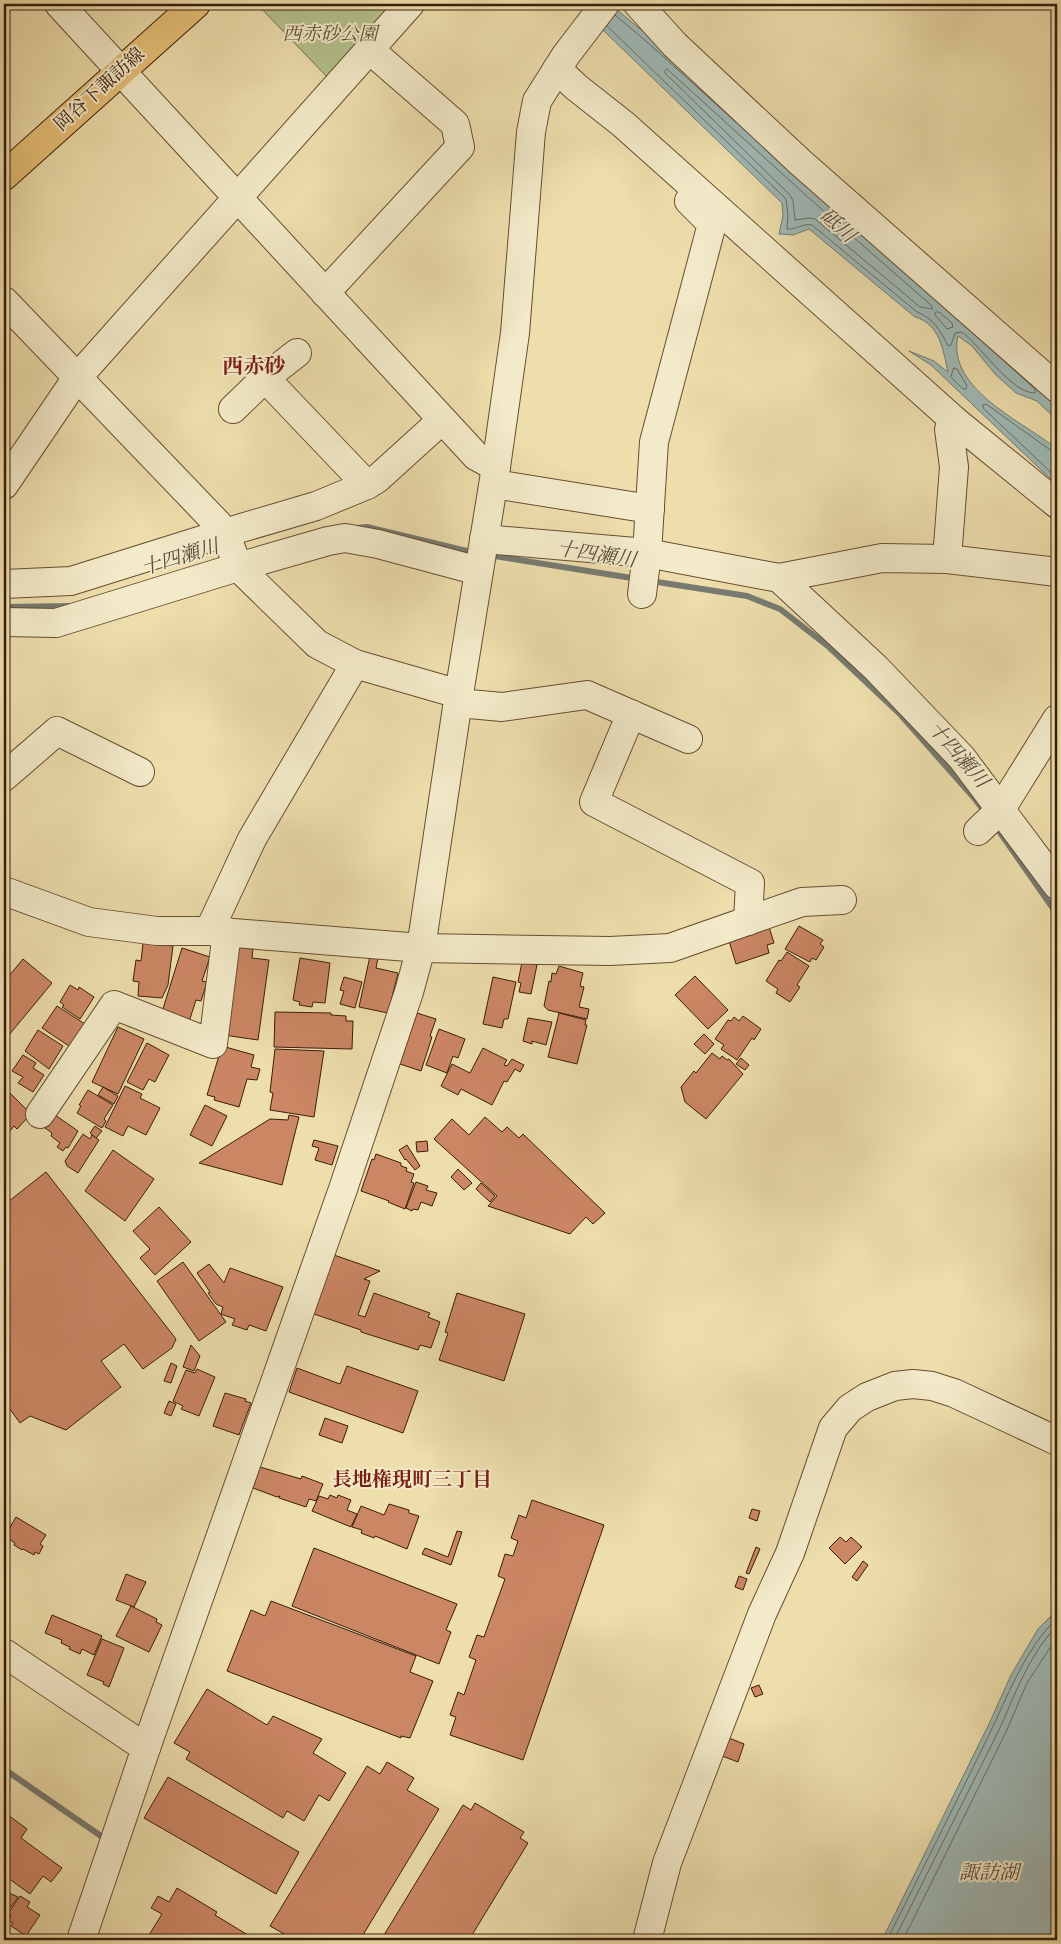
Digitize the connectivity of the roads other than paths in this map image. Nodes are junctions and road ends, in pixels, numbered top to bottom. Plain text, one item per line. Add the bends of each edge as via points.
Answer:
1 (59, 4) edge
2 (196, 4) edge
3 (410, 4) edge
4 (605, 4) edge
5 (638, 4) edge
6 (370, 50) junction
7 (561, 62) junction
8 (121, 72) junction
9 (677, 173) junction
10 (4, 176) edge
11 (238, 199) junction
12 (325, 292) junction
13 (4, 301) edge
14 (297, 353) dead end
15 (76, 378) junction
16 (265, 378) junction
17 (1055, 382) edge
18 (233, 409) dead end
19 (442, 420) junction
20 (955, 421) junction
21 (495, 475) junction
22 (4, 485) edge
23 (367, 485) junction
24 (1057, 504) edge
25 (650, 509) junction
26 (231, 551) junction
27 (481, 554) junction
28 (646, 556) junction
29 (947, 560) junction
30 (1057, 572) edge
31 (779, 578) junction
32 (4, 584) edge
33 (55, 585) junction
34 (641, 592) dead end
35 (56, 620) junction
36 (4, 622) edge
37 (355, 664) junction
38 (459, 698) junction
39 (631, 714) junction
40 (1057, 719) edge
41 (688, 739) dead end
42 (140, 772) dead end
43 (4, 777) edge
44 (989, 820) junction
45 (1057, 885) edge
46 (4, 891) edge
47 (842, 900) dead end
48 (748, 921) junction
49 (218, 932) junction
50 (421, 948) junction
51 (40, 1114) dead end
52 (1057, 1441) edge
53 (4, 1653) edge
54 (146, 1748) junction
55 (81, 1940) edge
56 (647, 1940) edge

1 - 8 street
2 - 8 main road, 岡谷下諏訪線
3 - 6 street
4 - 7 street
5 - 17 street via 675,45 800,162
6 - 11 street
6 - 12 street via 455,124 460,147
7 - 9 street
7 - 21 street via 538,101 531,132 515,333
8 - 10 main road, 岡谷下諏訪線
8 - 11 street
9 - 20 street
9 - 25 street via 669,183 712,224 654,442
11 - 12 street
11 - 15 street
12 - 19 street
13 - 15 street
14 - 16 street
15 - 22 street
15 - 26 street via 218,524
16 - 18 street
16 - 23 street
19 - 21 street
19 - 23 street
20 - 24 street
20 - 29 street via 949,429 954,467
21 - 25 street
21 - 27 street
23 - 26 street via 316,506
25 - 28 street
26 - 27 street via 345,538
26 - 33 street
26 - 35 street
26 - 37 street via 317,644
27 - 28 street
27 - 38 street
28 - 31 street
28 - 34 street
29 - 30 street
29 - 31 street via 882,558
31 - 44 street via 876,668 962,758
32 - 33 street
33 - 35 street
35 - 36 street
37 - 38 street
37 - 49 street via 252,839
38 - 39 street via 502,708 588,695
38 - 50 street
39 - 41 street
39 - 48 street via 594,802 750,883
40 - 44 street
42 - 43 street via 57,731
44 - 45 street
46 - 49 street via 90,922 157,931
47 - 48 street via 802,902
48 - 50 street via 670,948 610,951
49 - 50 street
49 - 51 street via 213,1044 114,1005
50 - 54 street via 342,1189
52 - 56 street via 954,1392 913,1384 896,1386 867,1397 850,1408 833,1428 790,1553 762,1614 668,1863
53 - 54 street
54 - 55 street

